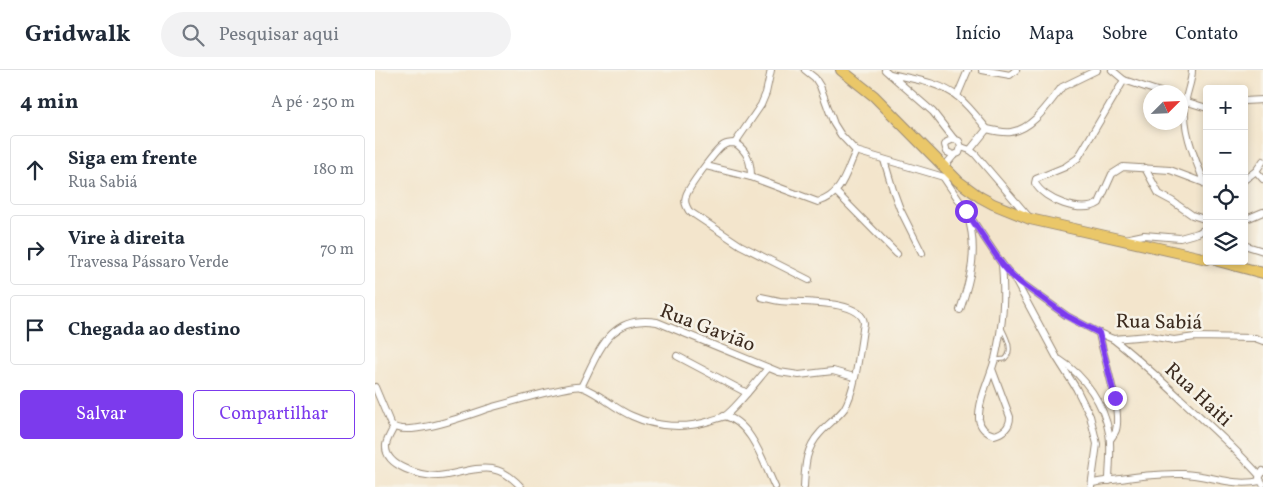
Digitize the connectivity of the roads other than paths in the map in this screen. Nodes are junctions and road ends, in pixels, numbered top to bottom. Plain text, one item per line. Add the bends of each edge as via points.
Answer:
1 (771, 70) edge
2 (805, 70) edge
3 (841, 70) edge
4 (900, 70) edge
5 (968, 70) edge
6 (982, 70) edge
7 (1016, 70) edge
8 (1097, 70) edge
9 (1112, 70) edge
10 (1192, 70) edge
11 (888, 72) edge
12 (910, 78) junction
13 (1124, 80) junction
14 (1188, 85) edge
15 (1143, 86) edge
16 (957, 96) junction
17 (1248, 100) edge
18 (1263, 100) edge
19 (1188, 102) edge
20 (1203, 107) edge
21 (987, 129) junction
22 (1187, 130) edge
23 (954, 139) junction
24 (735, 143) junction
25 (945, 145) junction
26 (961, 147) junction
27 (970, 150) junction
28 (856, 151) junction
29 (954, 155) junction
30 (932, 156) junction
31 (884, 160) junction
32 (1263, 161) edge
33 (706, 166) junction
34 (1145, 168) junction
35 (1256, 171) junction
36 (944, 173) junction
37 (1203, 176) edge
38 (751, 177) junction
39 (1248, 177) edge
40 (1263, 178) edge
41 (1203, 183) edge
42 (836, 192) junction
43 (966, 211) junction
44 (1263, 212) edge
45 (1248, 218) edge
46 (1030, 219) junction
47 (1203, 219) edge
48 (1203, 230) edge
49 (1198, 233) junction
50 (1203, 234) edge
51 (1123, 240) junction
52 (1248, 246) edge
53 (1263, 251) edge
54 (921, 253) dead end
55 (897, 254) dead end
56 (1203, 258) edge
57 (1002, 264) junction
58 (1233, 265) edge
59 (1263, 273) edge
60 (1013, 277) junction
61 (809, 280) dead end
62 (761, 296) dead end
63 (960, 310) dead end
64 (1002, 328) junction
65 (1099, 333) junction
66 (1113, 339) junction
67 (1263, 341) edge
68 (677, 356) dead end
69 (1057, 358) junction
70 (994, 360) junction
71 (768, 368) junction
72 (992, 369) junction
73 (854, 377) junction
74 (375, 386) edge
75 (581, 386) junction
76 (747, 393) junction
77 (724, 416) junction
78 (394, 428) junction
79 (1110, 440) junction
80 (1261, 478) edge
81 (1109, 481) junction
82 (1091, 485) edge
83 (521, 487) edge
84 (775, 487) edge
85 (804, 487) edge

1 - 24 street via 761,105
2 - 28 street via 815,78 834,124
3 - 30 main road via 874,96
4 - 12 street
5 - 16 street
6 - 7 street via 1008,75
8 - 21 street via 1062,87 1044,110 1018,130
9 - 13 street
10 - 14 street
11 - 12 street
11 - 23 street via 933,112
12 - 16 street
13 - 15 street
13 - 34 street via 1078,158 1035,181 1038,188 1053,199 1086,208 1099,203 1117,170 1131,166
16 - 21 street
17 - 18 street
19 - 20 street
21 - 27 street
22 - 37 street
23 - 25 street
23 - 26 street
24 - 33 street via 720,147
24 - 38 street via 748,157
25 - 29 street via 947,152
25 - 30 street
26 - 27 street
26 - 29 street
27 - 46 street
28 - 31 street
28 - 42 street
29 - 36 street
30 - 36 main road
31 - 36 street
31 - 54 street via 900,209
32 - 35 street
33 - 38 street
33 - 61 street via 686,196 689,211 741,245
34 - 41 street via 1177,172
34 - 47 street via 1159,194
35 - 39 street
35 - 40 street
36 - 43 street, Rua Sabiá
36 - 46 main road via 980,198
38 - 42 street via 813,201 823,200
42 - 55 street
43 - 57 street, Rua Sabiá
43 - 63 street via 973,239 972,266
44 - 45 street
46 - 51 main road
48 - 49 street
49 - 50 street
49 - 51 street via 1179,238 1144,235
51 - 56 main road
52 - 53 street
57 - 60 street, Rua Sabiá
57 - 64 street via 1005,294
58 - 59 main road
60 - 65 street, Rua Sabiá via 1067,316
60 - 69 street
62 - 73 street via 778,301 828,303 861,314 864,323
64 - 70 street
64 - 70 lane via 1009,354 1005,359
65 - 66 street, Rua Sabiá
65 - 79 street via 1117,414 1116,430
66 - 67 street, Rua Sabiá via 1149,336 1175,340 1195,337 1255,338
66 - 80 street, Rua Haiti via 1209,425
68 - 76 street
69 - 79 street via 1079,375 1095,396
69 - 82 street via 1077,388 1094,428 1097,444
70 - 72 street
71 - 73 street, Rua Gavião via 787,374 833,371
71 - 75 street, Rua Gavião via 657,322 640,322 613,332 604,342
71 - 76 street
72 - 72 street via 979,420 983,429 994,435 1008,427 1010,417
73 - 85 street via 843,409 819,434 809,450
74 - 78 street via 387,419
75 - 77 street via 633,417 659,424 689,426
75 - 78 street via 499,405 442,423 410,430
76 - 77 street
77 - 84 street via 735,420 750,436
78 - 83 street via 386,445 391,460 398,465 427,476 492,469 505,473
79 - 81 street
80 - 81 street via 1233,482 1164,474
81 - 82 street

